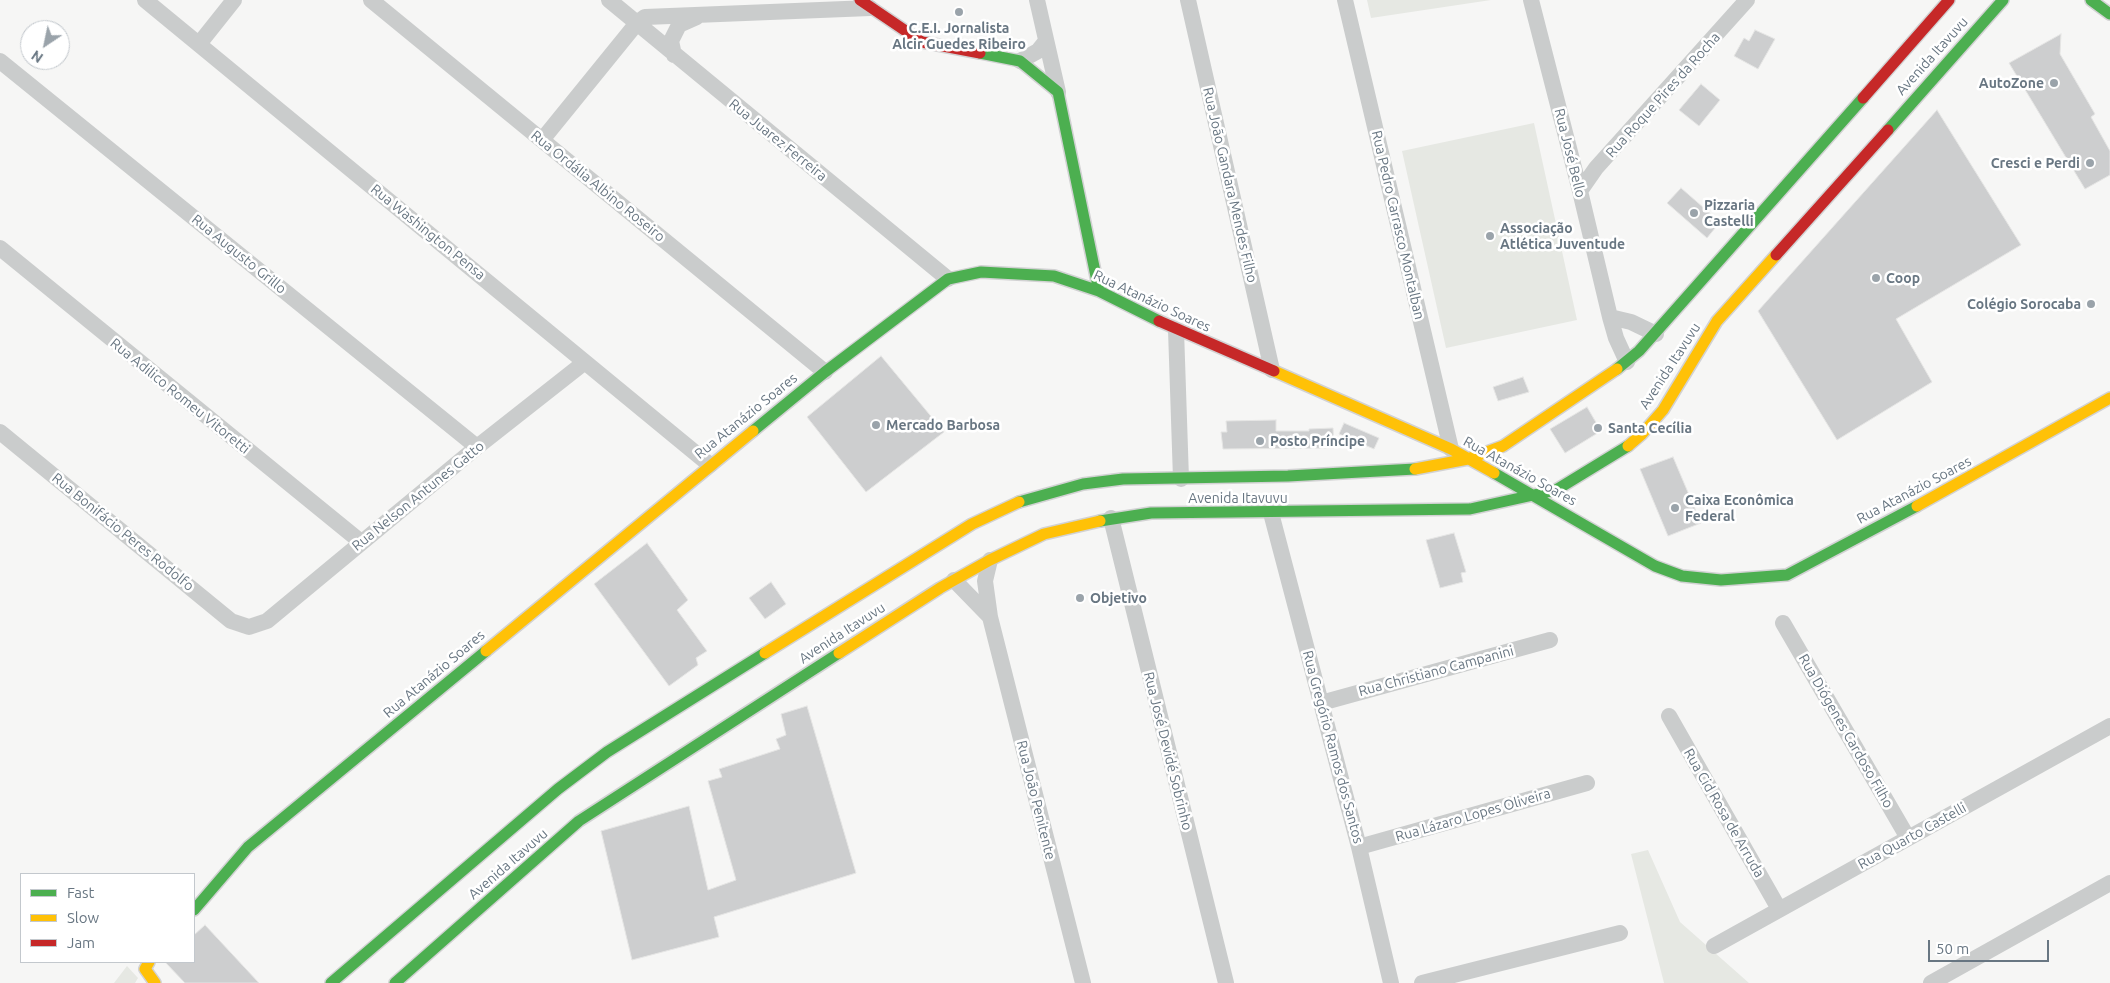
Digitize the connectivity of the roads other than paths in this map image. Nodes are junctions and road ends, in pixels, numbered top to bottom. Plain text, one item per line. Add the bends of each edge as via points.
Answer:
1 (145, 0) edge
2 (234, 0) edge
3 (371, 0) edge
4 (609, 0) edge
5 (1037, 0) edge
6 (1188, 0) edge
7 (1345, 0) edge
8 (1530, 0) edge
9 (1747, 0) edge
10 (1950, 0) edge
11 (2003, 0) edge
12 (2091, 0) edge
13 (865, 4) edge
14 (805, 5) edge
15 (2110, 14) edge
16 (701, 15) junction
17 (637, 23) junction
18 (1046, 41) junction
19 (199, 44) junction
20 (674, 55) junction
21 (0, 61) edge
22 (1020, 61) junction
23 (1058, 92) junction
24 (542, 140) junction
25 (1580, 191) junction
26 (0, 248) edge
27 (948, 279) junction
28 (1099, 291) junction
29 (1610, 317) junction
30 (1176, 330) junction
31 (1656, 334) junction
32 (585, 362) junction
33 (1628, 362) junction
34 (1272, 370) junction
35 (825, 372) junction
36 (2110, 398) edge
37 (0, 432) edge
38 (477, 448) junction
39 (1451, 449) junction
40 (1468, 459) junction
41 (710, 465) junction
42 (1182, 485) junction
43 (1533, 495) junction
44 (1188, 502) dead end
45 (1204, 513) junction
46 (1271, 513) junction
47 (1111, 518) junction
48 (361, 542) junction
49 (990, 560) junction
50 (954, 580) junction
51 (990, 618) junction
52 (1784, 624) dead end
53 (249, 627) joint
54 (1550, 640) dead end
55 (1321, 703) junction
56 (1669, 716) dead end
57 (2110, 726) edge
58 (1587, 784) dead end
59 (1908, 838) junction
60 (1359, 847) junction
61 (2110, 884) edge
62 (195, 909) edge
63 (1779, 910) junction
64 (1620, 933) dead end
65 (1714, 946) dead end
66 (148, 963) edge
67 (155, 983) edge
68 (331, 983) edge
69 (395, 983) edge
70 (1084, 983) edge
71 (1226, 983) edge
72 (1391, 983) edge
73 (1422, 983) edge
74 (1931, 983) edge

1 - 19 street, Rua Washington Pensa
2 - 19 street
3 - 24 street, Rua Ordália Albino Roseiro
4 - 17 street, Rua Juarez Ferreira
5 - 18 street
6 - 34 street, Rua João Gandara Mendes Filho
7 - 39 street, Rua Pedro Carrasco Montalban
8 - 25 street, Rua José Bello
9 - 25 street, Rua Roque Pires da Rocha via 1596,168
10 - 31 main road, Avenida Itavuvu
11 - 43 main road, Avenida Itavuvu via 1717,321 1663,410 1642,434 1624,449 1556,490
12 - 15 main road
13 - 14 street
13 - 22 main road via 922,42
14 - 16 street
16 - 17 street via 645,18
16 - 20 street via 679,25 671,41
17 - 20 street, Rua Juarez Ferreira
17 - 24 street
18 - 22 street via 1038,51
18 - 23 street
19 - 32 street, Rua Washington Pensa
20 - 27 street, Rua Juarez Ferreira
21 - 38 street, Rua Augusto Grillo
22 - 23 main road
23 - 28 main road
24 - 35 street, Rua Ordália Albino Roseiro
25 - 29 street, Rua José Bello
26 - 48 street, Rua Adilico Romeu Vitoretti
27 - 28 main road, Rua Atanázio Soares via 981,272 1054,276
27 - 35 main road, Rua Atanázio Soares
28 - 30 main road, Rua Atanázio Soares
29 - 31 street via 1631,322
29 - 33 street, Rua José Bello
30 - 34 main road, Rua Atanázio Soares
30 - 42 street
31 - 33 main road, Avenida Itavuvu
32 - 38 street, Rua Nelson Antunes Gatto
32 - 41 street, Rua Washington Pensa
33 - 40 main road, Avenida Itavuvu via 1503,446
34 - 39 main road, Rua Atanázio Soares
35 - 41 main road, Rua Atanázio Soares
36 - 43 main road, Rua Atanázio Soares via 1787,574 1721,580 1682,576 1655,566
37 - 53 street, Rua Bonifácio Peres Rodolfo via 231,621
38 - 48 street, Rua Nelson Antunes Gatto
39 - 40 main road, Rua Atanázio Soares
40 - 42 main road, Avenida Itavuvu via 1420,469
40 - 43 main road, Rua Atanázio Soares
41 - 62 main road, Rua Atanázio Soares via 248,847
42 - 68 main road, Avenida Itavuvu via 1123,479 1083,484 1026,499 972,524 607,752 558,789
43 - 46 main road, Avenida Itavuvu via 1470,509
44 - 45 main road
45 - 46 main road, Avenida Itavuvu
45 - 47 main road, Avenida Itavuvu via 1152,513
46 - 55 street, Rua Gregório Ramos dos Santos
47 - 49 main road, Avenida Itavuvu via 1044,534
47 - 71 street, Rua José Devidé Sobrinho
48 - 53 street, Rua Nelson Antunes Gatto via 267,621
49 - 50 main road, Avenida Itavuvu
49 - 51 street, Rua João Penitente via 985,581
50 - 51 street, Rua João Penitente
50 - 69 main road, Avenida Itavuvu via 579,821
51 - 70 street, Rua João Penitente
52 - 59 street, Rua Diógenes Cardoso Filho
54 - 55 street, Rua Christiano Campanini
55 - 60 street, Rua Gregório Ramos dos Santos
56 - 63 street, Rua Cid Rosa de Arruda
57 - 59 street, Rua Quarto Castelli
58 - 60 street, Rua Lázaro Lopes Oliveira
59 - 63 street, Rua Quarto Castelli
60 - 72 street, Rua Gregório Ramos dos Santos
61 - 74 street
63 - 65 street, Rua Quarto Castelli
64 - 73 street
66 - 67 main road via 145,969

